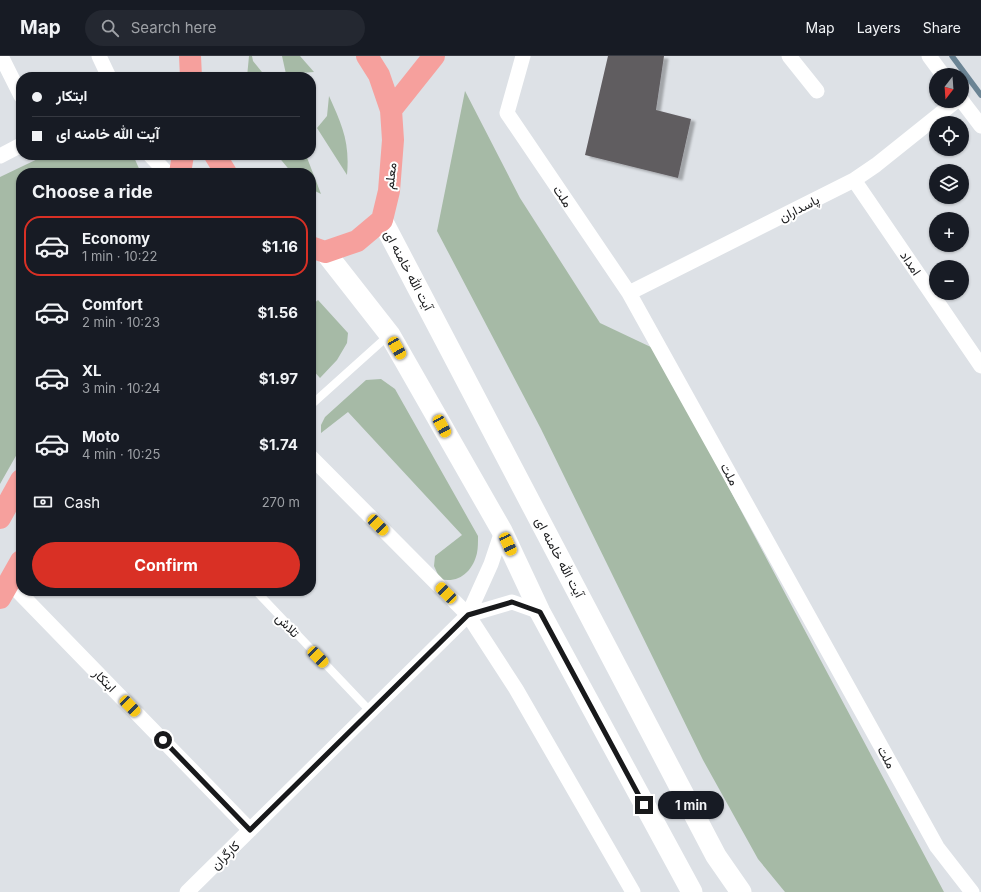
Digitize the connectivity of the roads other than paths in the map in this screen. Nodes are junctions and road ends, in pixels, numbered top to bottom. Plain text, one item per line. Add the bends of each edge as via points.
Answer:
1 (1, 56) edge
2 (99, 56) edge
3 (190, 56) edge
4 (367, 56) edge
5 (434, 56) edge
6 (523, 56) edge
7 (789, 56) edge
8 (929, 56) edge
9 (938, 68) edge
10 (107, 72) edge
11 (191, 72) edge
12 (16, 86) edge
13 (817, 91) dead end
14 (947, 108) edge
15 (967, 108) edge
16 (391, 110) junction
17 (981, 126) edge
18 (16, 148) edge
19 (0, 156) edge
20 (155, 160) edge
21 (162, 168) edge
22 (854, 180) junction
23 (382, 220) junction
24 (318, 249) edge
25 (629, 293) junction
26 (390, 335) junction
27 (981, 366) edge
28 (316, 401) edge
29 (316, 462) edge
30 (16, 489) edge
31 (0, 518) edge
32 (502, 531) junction
33 (16, 570) edge
34 (5, 590) edge
35 (261, 596) edge
36 (540, 612) junction
37 (468, 615) junction
38 (370, 711) junction
39 (250, 830) junction
40 (187, 892) edge
41 (633, 892) edge
42 (692, 892) edge
43 (741, 892) edge
44 (972, 892) edge

1 - 12 street
2 - 10 street
3 - 11 main road
4 - 16 main road, معلم via 379,75
5 - 16 main road
6 - 25 street, ملت via 507,113
7 - 13 street
8 - 9 street
14 - 22 street, پاسداران
15 - 17 street
16 - 23 main road, معلم via 393,140 389,191
18 - 19 street
20 - 21 street
22 - 25 street, پاسداران
22 - 27 street, امداد
23 - 24 main road via 357,241
23 - 43 main road, آیت الله خامنه ای via 716,856
24 - 26 main road
25 - 44 street, ملت via 937,847
26 - 28 lane
26 - 32 main road
29 - 37 street
30 - 31 main road
32 - 36 main road
32 - 37 street via 491,564
33 - 34 main road
34 - 39 street, ابتکار
35 - 38 lane, تلاش
36 - 37 street via 512,602
36 - 42 main road
37 - 38 street, کارگران
37 - 41 street via 516,689
38 - 39 street, کارگران
39 - 40 street, کارگران

